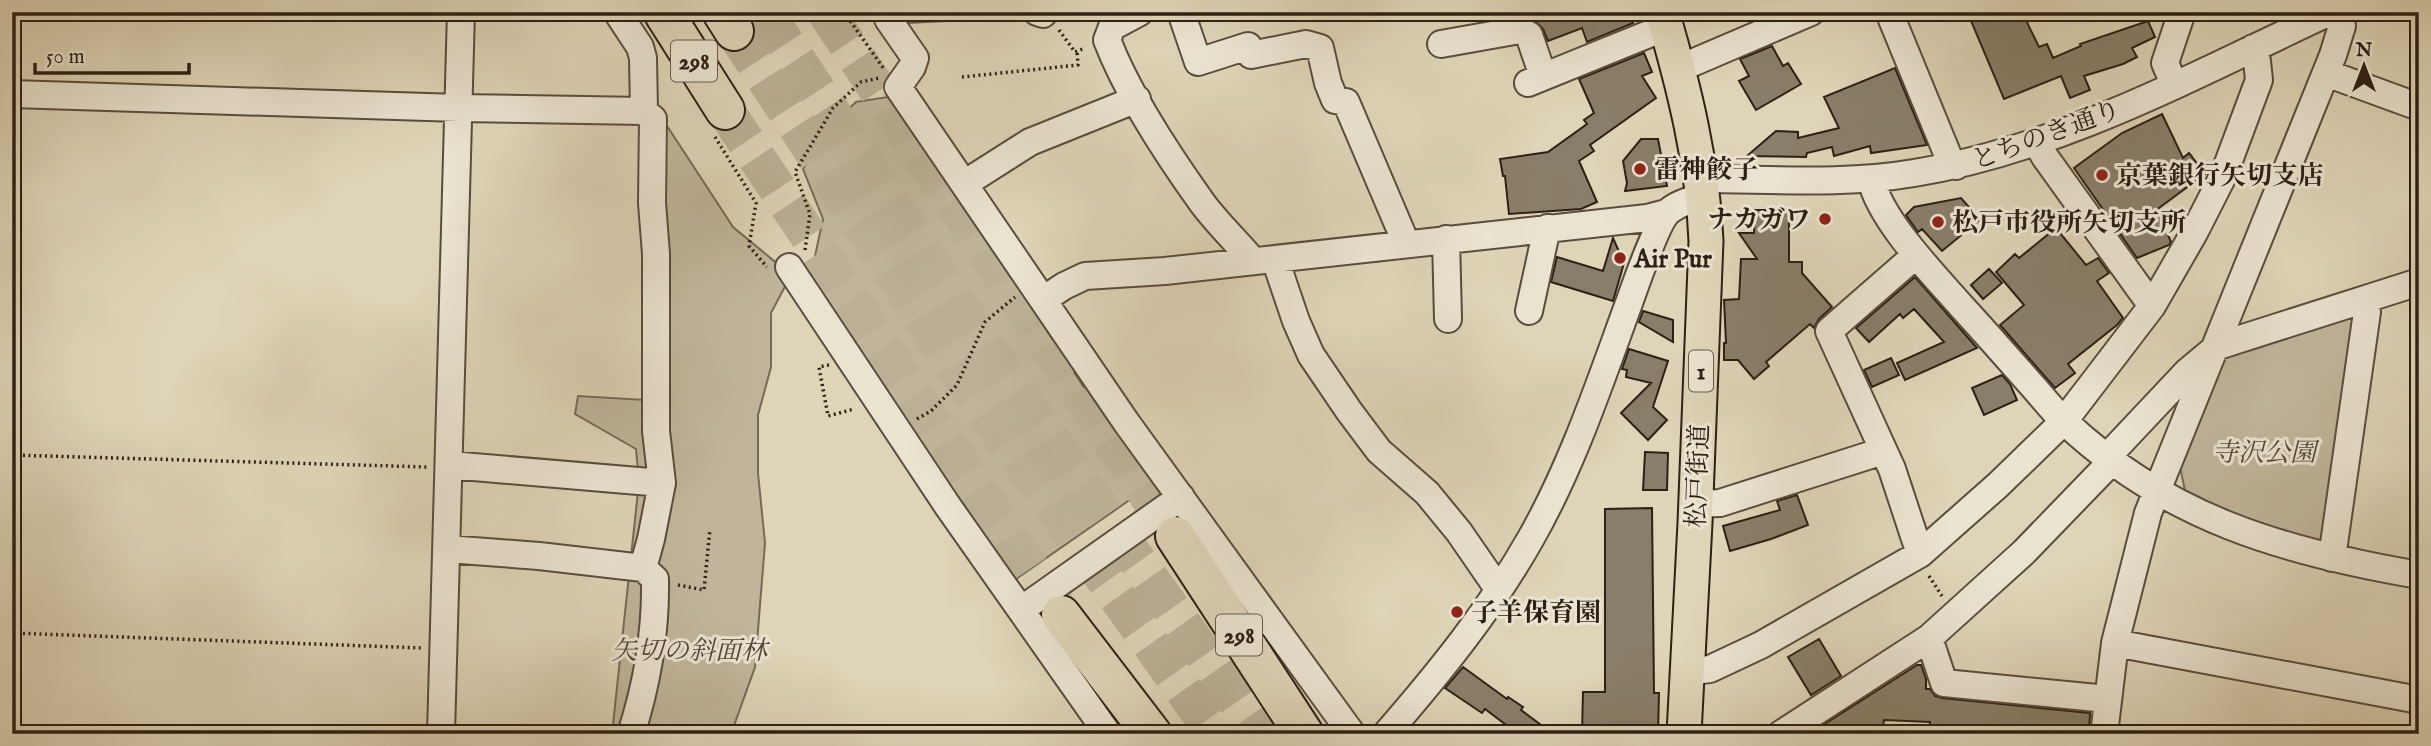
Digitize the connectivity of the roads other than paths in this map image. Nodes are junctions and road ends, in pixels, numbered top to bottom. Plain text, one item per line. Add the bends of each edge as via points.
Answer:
1 (461, 12) edge
2 (617, 12) edge
3 (663, 12) edge
4 (888, 12) edge
5 (1140, 12) edge
6 (1181, 12) edge
7 (1811, 12) edge
8 (1889, 12) edge
9 (2330, 12) edge
10 (2336, 12) edge
11 (2179, 13) edge
12 (1664, 20) edge
13 (2291, 21) edge
14 (1441, 44) dead end
15 (2253, 48) junction
16 (1678, 69) junction
17 (2326, 73) junction
18 (2174, 84) junction
19 (12, 94) edge
20 (1136, 99) junction
21 (2419, 107) edge
22 (460, 108) junction
23 (644, 111) junction
24 (719, 122) tunnel mouth
25 (2038, 143) junction
26 (1956, 166) junction
27 (1871, 179) junction
28 (964, 184) junction
29 (1702, 188) junction
30 (1667, 213) junction
31 (1547, 228) junction
32 (1446, 239) junction
33 (1406, 243) junction
34 (1916, 255) junction
35 (1264, 260) junction
36 (777, 267) road end
37 (2419, 282) edge
38 (1039, 293) junction
39 (2364, 300) junction
40 (2151, 306) junction
41 (1529, 311) dead end
42 (1448, 319) dead end
43 (2218, 346) junction
44 (2064, 421) junction
45 (1883, 451) junction
46 (2110, 459) junction
47 (450, 465) junction
48 (662, 483) junction
49 (2157, 492) junction
50 (1181, 497) junction
51 (1695, 504) junction
52 (1175, 536) tunnel mouth
53 (447, 549) junction
54 (1918, 555) junction
55 (2332, 558) junction
56 (649, 573) junction
57 (2419, 575) edge
58 (1499, 590) junction
59 (1021, 610) junction
60 (1061, 615) tunnel mouth
61 (1929, 638) junction
62 (2115, 643) junction
63 (1687, 672) junction
64 (2107, 699) junction
65 (2419, 700) edge
66 (1813, 724) edge
67 (441, 734) edge
68 (631, 734) edge
69 (1108, 734) edge
70 (1152, 734) edge
71 (1304, 734) edge
72 (1352, 734) edge
73 (1385, 734) edge
74 (1684, 734) edge
75 (1781, 734) edge
76 (2104, 734) edge

1 - 22 street
2 - 23 street via 640,47
3 - 24 highway, 298
4 - 28 street via 888,19 915,58 898,87
5 - 20 street via 1115,23 1107,40
6 - 33 street via 1198,62 1248,46 1251,55 1306,44 1320,48 1335,100 1346,102
7 - 16 street
8 - 26 street
9 - 13 street, とちのき通り
10 - 17 street via 2342,26
11 - 18 street via 2165,63
12 - 14 street via 1536,80 1530,35 1520,30
12 - 16 main road, 松戸街道 / 1
13 - 15 street, とちのき通り
15 - 18 street, とちのき通り
15 - 40 street via 2259,80 2224,174
16 - 29 main road, 松戸街道 / 1
17 - 21 street
17 - 43 street
18 - 25 street, とちのき通り
19 - 22 street
20 - 28 street via 1030,142
20 - 35 street via 1204,205
22 - 23 street
22 - 47 street
23 - 48 street via 653,119 656,431
25 - 26 street, とちのき通り
25 - 40 street
26 - 27 street, とちのき通り
27 - 29 street, とちのき通り
27 - 34 street via 1874,195
28 - 38 street
29 - 30 street
29 - 51 main road, 松戸街道 / 1 via 1705,275
30 - 31 street
30 - 58 street via 1644,262 1584,426 1532,537
31 - 32 street
31 - 41 street
32 - 33 street
32 - 42 street
33 - 35 street
34 - 44 street
34 - 45 street via 1829,331
35 - 38 street via 1086,276
35 - 58 street via 1311,355 1349,411 1379,452 1427,493 1460,532
36 - 59 street
37 - 39 street
38 - 50 street
39 - 43 street
39 - 55 street via 2367,312
40 - 44 street
43 - 46 street via 2187,372
43 - 49 street
44 - 46 street
44 - 54 street
45 - 51 street via 1720,503
45 - 54 street via 1911,522
46 - 49 street
46 - 61 street via 2024,552
47 - 48 street
47 - 53 street
48 - 56 street
49 - 55 street via 2251,535
49 - 62 street
50 - 59 street
50 - 72 street
51 - 63 main road, 松戸街道 / 1
52 - 71 highway, 298
53 - 56 street via 539,556
53 - 67 street
54 - 63 street via 1761,646 1710,669
55 - 57 street
56 - 68 street via 652,643
58 - 73 street
59 - 69 street
60 - 70 highway
61 - 64 street via 1944,683
61 - 66 street
62 - 64 street
62 - 65 street
63 - 74 main road, 松戸街道 / 1
64 - 76 street
66 - 75 street

